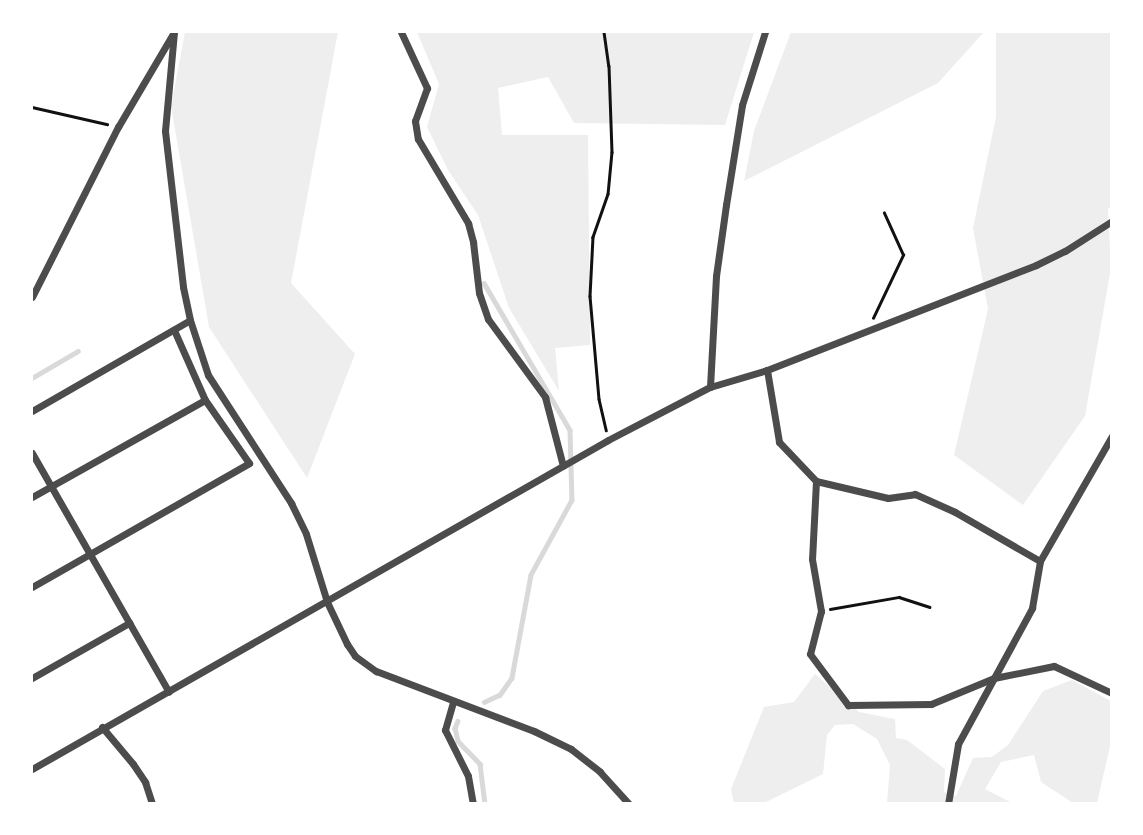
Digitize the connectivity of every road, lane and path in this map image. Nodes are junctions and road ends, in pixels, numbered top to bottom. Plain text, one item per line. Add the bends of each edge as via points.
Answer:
1 (174, 32) edge
2 (401, 32) edge
3 (604, 32) edge
4 (765, 32) edge
5 (32, 107) edge
6 (118, 127) junction
7 (884, 214) dead end
8 (1111, 220) edge
9 (32, 298) edge
10 (190, 320) junction
11 (174, 330) junction
12 (867, 331) junction
13 (767, 370) junction
14 (710, 387) junction
15 (205, 400) junction
16 (32, 411) edge
17 (1111, 436) edge
18 (608, 440) junction
19 (32, 453) edge
20 (565, 465) junction
21 (817, 481) junction
22 (51, 486) junction
23 (32, 497) edge
24 (90, 554) junction
25 (1040, 561) junction
26 (32, 587) edge
27 (327, 602) junction
28 (929, 607) dead end
29 (821, 611) junction
30 (129, 623) junction
31 (32, 678) edge
32 (994, 678) junction
33 (169, 692) junction
34 (1111, 693) edge
35 (453, 702) junction
36 (102, 727) junction
37 (32, 769) edge
38 (152, 803) edge
39 (472, 803) edge
40 (629, 803) edge
41 (948, 803) edge

1 - 6 street
1 - 10 street via 165,131
2 - 20 street via 428,88 415,121 418,139 468,223 479,293 488,319 545,397
3 - 18 path via 612,152 608,194 593,237 590,296 599,399
4 - 14 street via 742,105 726,205 716,276
5 - 6 path
6 - 9 street
7 - 12 path via 903,255
8 - 12 street via 1037,265
10 - 11 street
10 - 27 street via 208,375 301,523
11 - 15 street
11 - 16 street
12 - 13 street
13 - 14 street
13 - 21 street via 779,442
14 - 18 street
15 - 22 street
15 - 24 street via 249,463
17 - 25 street
18 - 20 street
19 - 22 street
20 - 27 street
21 - 25 street via 888,498 915,494
21 - 29 street via 812,559
22 - 23 street
22 - 24 street
24 - 26 street
24 - 30 street
25 - 32 street via 1032,608
27 - 33 street
27 - 35 street via 347,644 365,664
28 - 29 path via 899,597
29 - 32 street via 810,654 848,705 931,704
30 - 31 street
30 - 33 street
32 - 34 street via 1054,666
32 - 41 street via 958,744
33 - 36 street
35 - 39 street via 445,730 468,776
35 - 40 street via 571,749
36 - 37 street
36 - 38 street via 139,773

